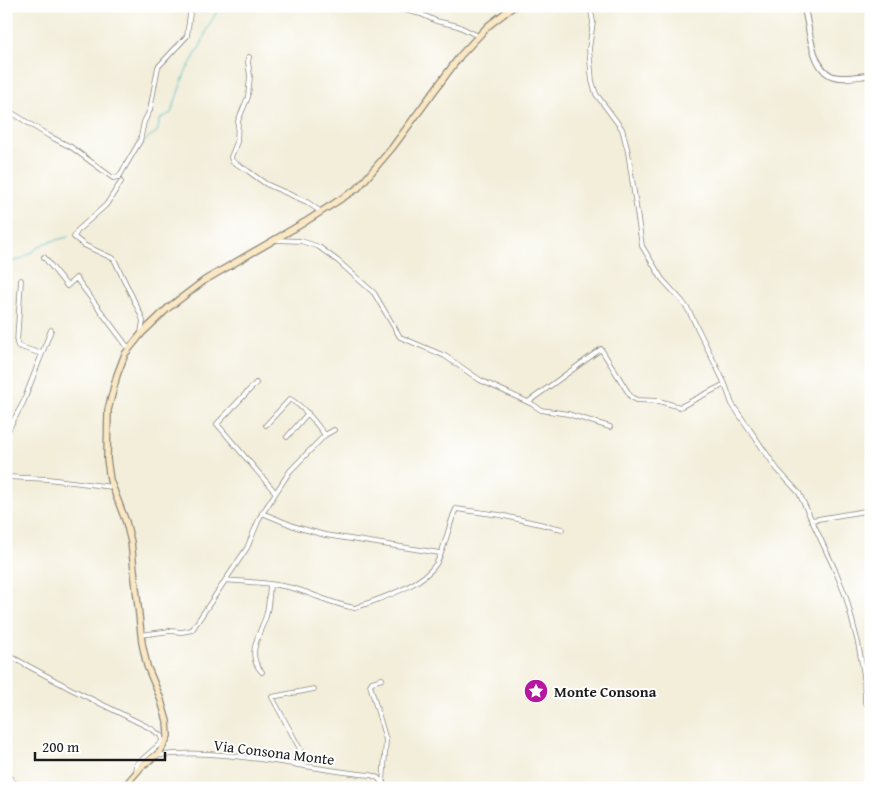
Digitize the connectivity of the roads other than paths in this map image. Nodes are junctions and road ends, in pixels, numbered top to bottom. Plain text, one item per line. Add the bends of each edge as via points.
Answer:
1 (191, 6) edge
2 (373, 6) edge
3 (412, 6) edge
4 (514, 6) edge
5 (590, 6) edge
6 (804, 6) edge
7 (410, 11) junction
8 (478, 36) junction
9 (250, 57) dead end
10 (871, 75) edge
11 (6, 109) edge
12 (121, 182) dead end
13 (321, 212) junction
14 (274, 240) junction
15 (44, 257) dead end
16 (20, 280) dead end
17 (51, 330) dead end
18 (140, 335) junction
19 (130, 349) junction
20 (42, 354) junction
21 (256, 383) dead end
22 (725, 384) junction
23 (528, 402) junction
24 (308, 413) junction
25 (266, 425) dead end
26 (610, 427) dead end
27 (334, 430) dead end
28 (6, 434) edge
29 (325, 435) junction
30 (286, 437) dead end
31 (6, 477) edge
32 (112, 487) junction
33 (276, 492) junction
34 (871, 510) edge
35 (262, 513) junction
36 (812, 520) junction
37 (562, 529) dead end
38 (440, 553) junction
39 (225, 580) junction
40 (270, 585) junction
41 (141, 635) junction
42 (6, 654) edge
43 (262, 672) dead end
44 (382, 679) dead end
45 (314, 689) dead end
46 (871, 705) edge
47 (155, 756) junction
48 (294, 765) junction
49 (135, 773) junction
50 (6, 774) edge
51 (383, 783) junction
52 (19, 788) edge
53 (123, 788) edge
54 (386, 788) edge

1 - 11 street via 186,36 158,67 140,141 119,177 113,178 71,147
2 - 7 street
3 - 7 street
4 - 8 main road
5 - 22 street via 593,22 589,49 592,81 596,94 622,129 642,246 662,279 689,311
6 - 10 street via 814,51 822,69 832,76
7 - 8 street
8 - 13 main road via 374,171 358,188
9 - 13 street via 248,97 238,121 232,161 266,184 307,202
12 - 18 street via 106,206 74,237 114,259 141,315
13 - 14 main road
14 - 18 main road via 205,280 168,308
14 - 23 street via 301,241 319,247 374,293 400,337 445,356 480,380
15 - 19 street via 67,286 76,278
16 - 20 street via 17,343
17 - 20 street
18 - 19 main road
19 - 32 main road via 117,375 108,410 107,459
20 - 28 street via 21,409
21 - 33 street via 217,424
22 - 23 street via 680,407 659,401 637,400 631,397 601,349
22 - 36 street via 732,404 777,469 799,493
23 - 26 street via 541,410 568,414
24 - 25 street via 290,399
24 - 29 street
24 - 30 street
27 - 29 street
29 - 33 street via 290,471
31 - 32 street via 48,478
32 - 41 main road via 131,542
33 - 35 street
34 - 36 street
35 - 38 street via 325,535
35 - 39 street via 247,548
36 - 46 street via 846,596 864,675 865,703
37 - 38 street via 456,509
38 - 40 street via 425,577 355,608 299,590
39 - 40 street
39 - 41 street via 192,630
40 - 43 street via 266,616 255,648 255,662
41 - 47 main road via 147,666 167,721 168,736
42 - 49 street via 161,736 162,742 137,764
44 - 51 street via 370,685 386,740
45 - 48 street via 272,697 300,749
47 - 48 street, Via Consona Monte via 184,753
47 - 49 main road
48 - 51 street, Via Consona Monte via 371,775
49 - 53 main road
50 - 52 street
51 - 54 street

